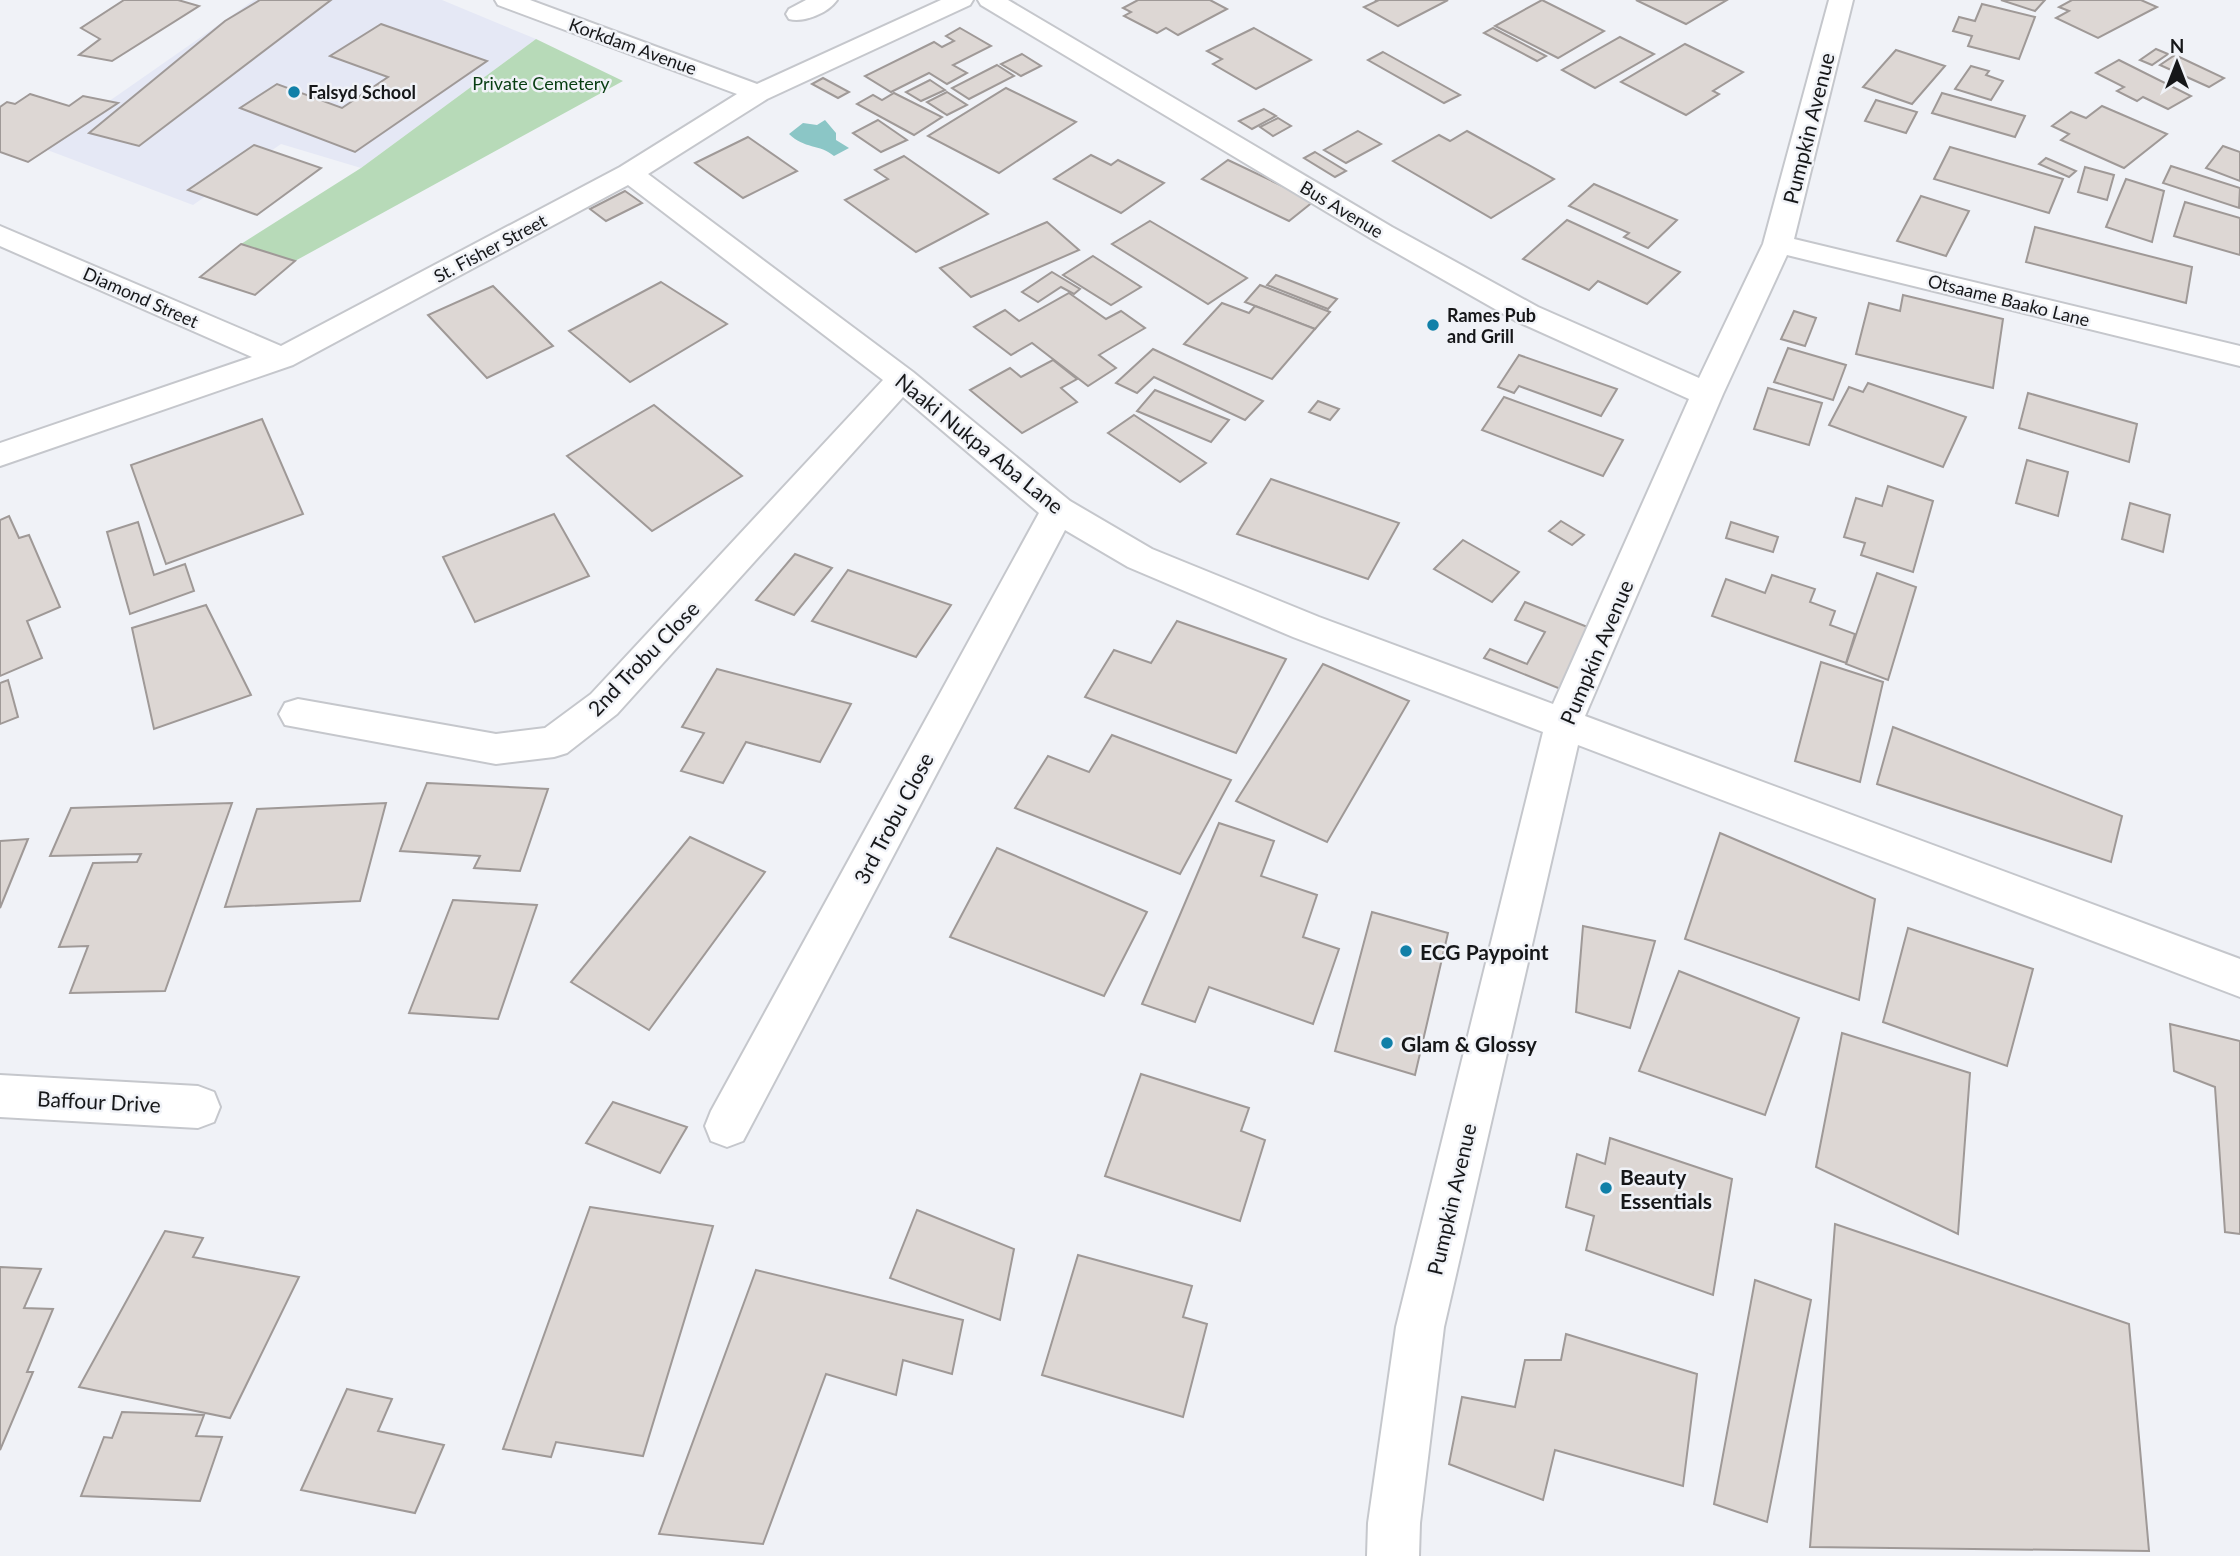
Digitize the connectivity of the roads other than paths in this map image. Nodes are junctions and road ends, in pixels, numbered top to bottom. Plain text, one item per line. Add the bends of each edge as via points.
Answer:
1 (508, 0) edge
2 (825, 0) edge
3 (961, 0) edge
4 (990, 0) edge
5 (1841, 0) edge
6 (798, 14) dead end
7 (758, 93) junction
8 (630, 173) junction
9 (0, 235) edge
10 (1778, 244) junction
11 (2240, 356) edge
12 (282, 358) junction
13 (902, 379) junction
14 (1707, 394) junction
15 (0, 455) edge
16 (1058, 510) junction
17 (298, 714) dead end
18 (1564, 722) junction
19 (2240, 978) edge
20 (0, 1096) edge
21 (198, 1107) dead end
22 (727, 1126) dead end
23 (1394, 1539) edge

1 - 7 street, Korkdam Avenue
2 - 6 street
3 - 7 street, St. Fisher Street
4 - 14 street, Bus Avenue via 1527,314
5 - 10 street, Pumpkin Avenue
7 - 8 street, St. Fisher Street
8 - 12 street, St. Fisher Street
8 - 13 street, Naaki Nukpa Aba Lane
9 - 12 street, Diamond Street
10 - 11 street, Otsaame Baako Lane
10 - 14 street, Pumpkin Avenue
12 - 15 street, St. Fisher Street
13 - 16 street, Naaki Nukpa Aba Lane
13 - 17 street, 2nd Trobu Close via 604,704 554,742 496,749
14 - 18 street, Pumpkin Avenue
16 - 18 street, Naaki Nukpa Aba Lane via 1140,558 1306,626
16 - 22 street, 3rd Trobu Close
18 - 19 street, Naaki Nukpa Aba Lane
18 - 23 street, Pumpkin Avenue via 1420,1327
20 - 21 street, Baffour Drive

